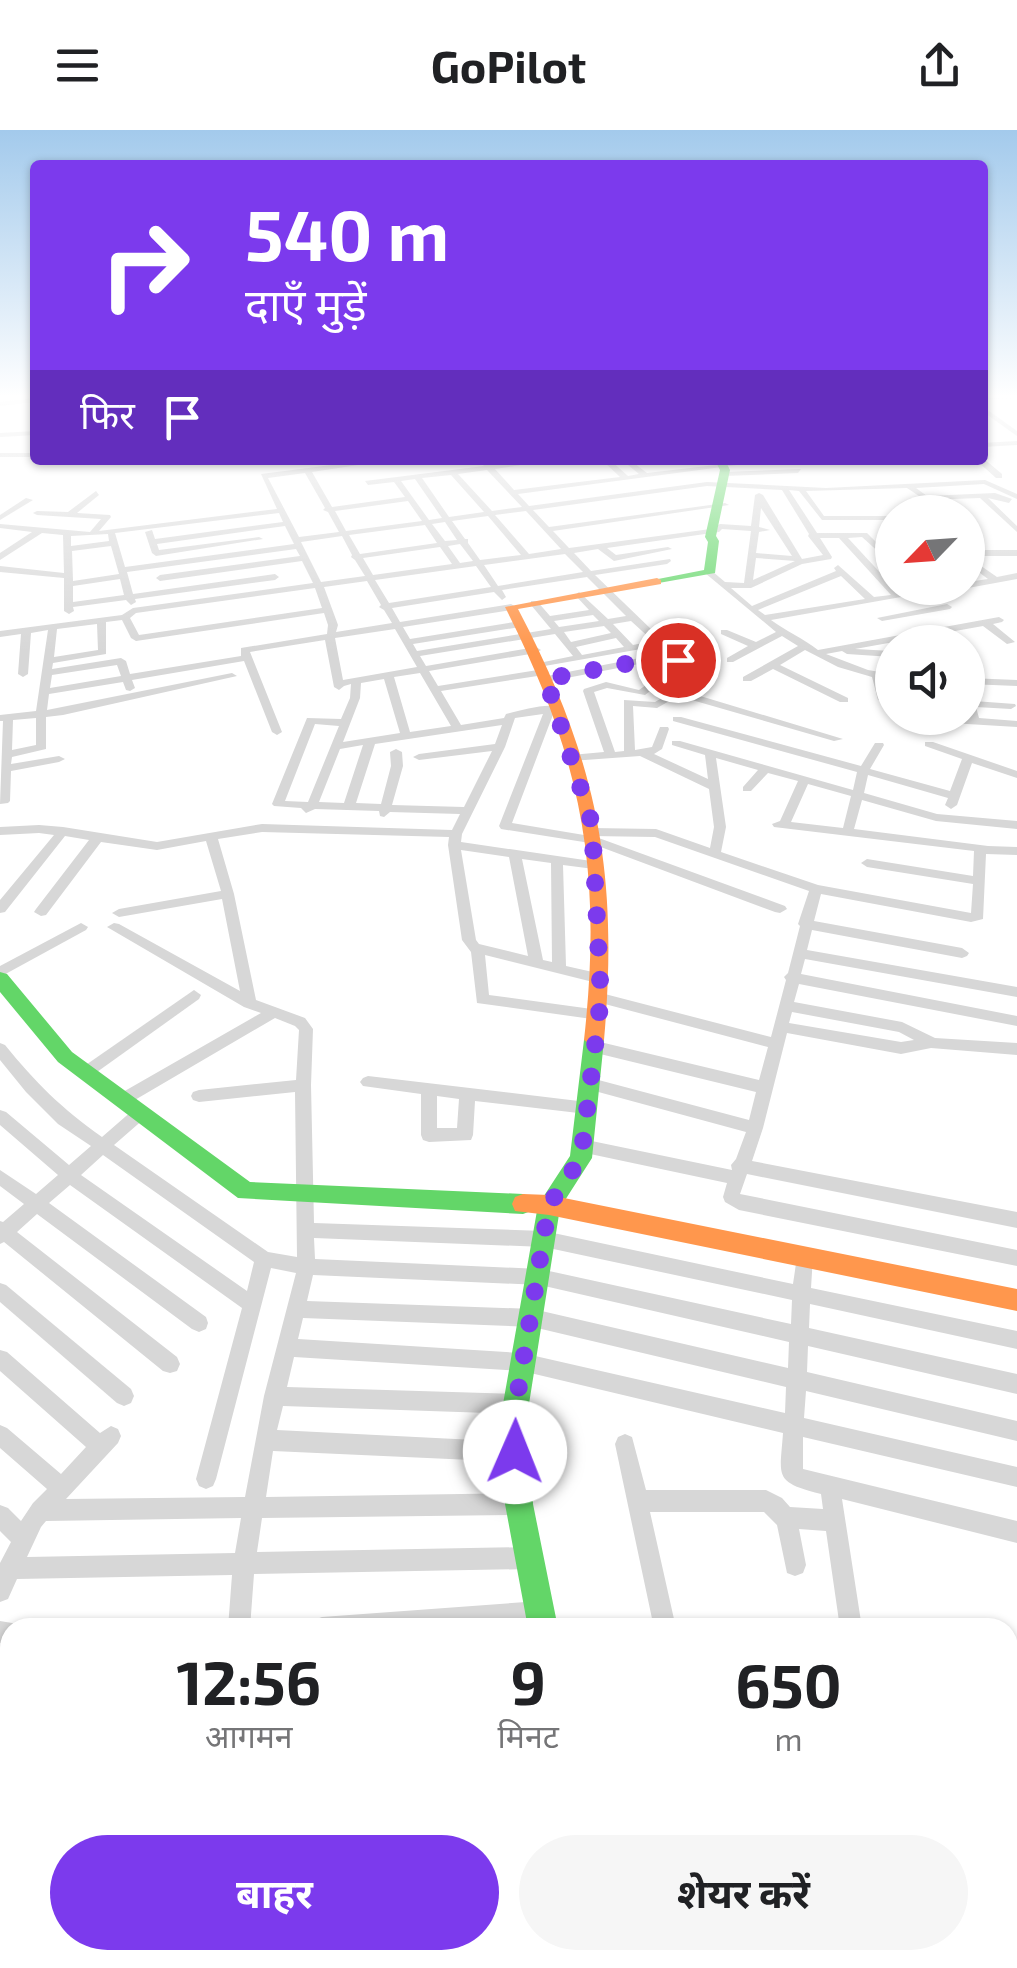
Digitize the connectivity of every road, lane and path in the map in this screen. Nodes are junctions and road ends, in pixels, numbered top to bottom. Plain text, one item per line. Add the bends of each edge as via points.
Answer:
1 (396, 480) edge
2 (266, 481) edge
3 (312, 481) edge
4 (389, 481) edge
5 (419, 481) edge
6 (461, 481) edge
7 (503, 481) edge
8 (536, 481) edge
9 (603, 481) edge
10 (610, 481) edge
11 (672, 481) edge
12 (687, 481) edge
13 (760, 481) edge
14 (368, 483) dead end
15 (759, 486) junction
16 (909, 486) junction
17 (680, 487) junction
18 (784, 488) junction
19 (535, 489) junction
20 (802, 489) junction
21 (852, 490) junction
22 (721, 491) edge
23 (514, 492) junction
24 (96, 493) dead end
25 (625, 494) junction
26 (921, 495) edge
27 (610, 496) junction
28 (985, 496) edge
29 (15, 497) dead end
30 (860, 497) dead end
31 (409, 498) junction
32 (759, 498) junction
33 (30, 500) dead end
34 (985, 500) edge
35 (1017, 501) edge
36 (570, 502) junction
37 (552, 505) junction
38 (0, 507) edge
39 (530, 508) junction
40 (13, 510) junction
41 (327, 510) junction
42 (280, 511) junction
43 (37, 513) dead end
44 (70, 514) junction
45 (490, 514) junction
46 (634, 517) junction
47 (799, 517) junction
48 (0, 518) edge
49 (772, 518) junction
50 (875, 518) edge
51 (448, 520) junction
52 (608, 521) junction
53 (426, 523) junction
54 (593, 523) junction
55 (286, 524) junction
56 (0, 526) edge
57 (17, 528) junction
58 (148, 528) junction
59 (253, 528) junction
60 (549, 529) junction
61 (756, 529) junction
62 (1017, 530) edge
63 (39, 531) junction
64 (92, 534) junction
65 (340, 534) junction
66 (784, 534) junction
67 (67, 535) junction
68 (670, 535) junction
69 (841, 535) junction
70 (812, 536) junction
71 (113, 538) junction
72 (260, 539) junction
73 (0, 540) edge
74 (151, 542) junction
75 (465, 542) junction
76 (630, 542) junction
77 (298, 543) junction
78 (442, 544) junction
79 (875, 544) edge
80 (599, 546) junction
81 (66, 549) junction
82 (668, 549) junction
83 (568, 550) junction
84 (265, 551) junction
85 (1017, 553) edge
86 (753, 555) junction
87 (527, 556) junction
88 (985, 556) edge
89 (0, 557) edge
90 (356, 557) junction
91 (781, 557) junction
92 (307, 558) junction
93 (828, 558) junction
94 (799, 560) junction
95 (269, 563) junction
96 (481, 563) junction
97 (156, 566) junction
98 (458, 566) junction
99 (0, 569) edge
100 (875, 570) edge
101 (664, 571) junction
102 (842, 572) junction
103 (985, 572) edge
104 (591, 574) junction
105 (275, 576) junction
106 (1017, 576) edge
107 (160, 578) junction
108 (716, 579) junction
109 (370, 580) junction
110 (994, 580) junction
111 (985, 581) edge
112 (126, 583) junction
113 (319, 586) junction
114 (748, 586) junction
115 (68, 590) junction
116 (281, 590) junction
117 (496, 590) junction
118 (606, 591) junction
119 (165, 592) junction
120 (579, 596) junction
121 (875, 599) edge
122 (872, 600) junction
123 (919, 605) edge
124 (168, 606) junction
125 (948, 607) dead end
126 (384, 608) junction
127 (752, 609) junction
128 (328, 610) junction
129 (928, 610) junction
130 (541, 611) junction
131 (595, 612) junction
132 (129, 614) junction
133 (292, 615) junction
134 (633, 618) junction
135 (764, 618) junction
136 (882, 618) dead end
137 (101, 620) junction
138 (999, 620) dead end
139 (396, 623) junction
140 (606, 623) junction
141 (986, 623) junction
142 (70, 625) junction
143 (944, 625) edge
144 (976, 625) edge
145 (53, 627) junction
146 (26, 631) junction
147 (784, 631) junction
148 (175, 632) junction
149 (558, 632) junction
150 (724, 632) dead end
151 (332, 633) junction
152 (0, 634) edge
153 (618, 636) junction
154 (408, 642) junction
155 (875, 642) edge
156 (1010, 642) dead end
157 (530, 643) junction
158 (658, 643) junction
159 (569, 645) junction
160 (807, 645) junction
161 (756, 646) junction
162 (631, 648) junction
163 (835, 649) junction
164 (175, 652) dead end
165 (820, 652) junction
166 (875, 653) edge
167 (416, 654) junction
168 (246, 658) junction
169 (580, 658) junction
170 (730, 660) dead end
171 (674, 661) junction
172 (773, 664) junction
173 (51, 666) junction
174 (179, 669) junction
175 (424, 669) junction
176 (578, 673) junction
177 (23, 674) dead end
178 (388, 675) junction
179 (875, 675) edge
180 (232, 676) dead end
181 (128, 678) junction
182 (747, 679) dead end
183 (356, 680) junction
184 (985, 682) edge
185 (1017, 684) edge
186 (184, 686) junction
187 (436, 689) junction
188 (48, 691) junction
189 (588, 691) junction
190 (641, 693) junction
191 (133, 697) junction
192 (844, 700) dead end
193 (628, 702) junction
194 (985, 704) edge
195 (1011, 706) dead end
196 (554, 709) junction
197 (41, 716) junction
198 (4, 718) edge
199 (677, 720) dead end
200 (508, 721) junction
201 (985, 722) edge
202 (345, 723) junction
203 (1017, 724) edge
204 (664, 728) dead end
205 (458, 729) junction
206 (277, 732) dead end
207 (406, 736) junction
208 (838, 739) dead end
209 (370, 742) junction
210 (676, 743) dead end
211 (929, 744) dead end
212 (879, 745) dead end
213 (336, 746) junction
214 (500, 747) junction
215 (396, 752) dead end
216 (630, 752) junction
217 (710, 753) junction
218 (610, 754) junction
219 (645, 754) junction
220 (418, 757) dead end
221 (571, 758) junction
222 (968, 758) junction
223 (59, 759) dead end
224 (5, 762) junction
225 (764, 769) junction
226 (863, 772) junction
227 (1017, 775) edge
228 (804, 781) junction
229 (714, 787) junction
230 (747, 789) dead end
231 (952, 795) junction
232 (856, 797) junction
233 (4, 801) dead end
234 (312, 806) junction
235 (348, 807) junction
236 (386, 808) junction
237 (466, 811) junction
238 (950, 819) junction
239 (1017, 825) edge
240 (294, 829) junction
241 (0, 831) edge
242 (848, 831) junction
243 (63, 832) junction
244 (380, 832) junction
245 (592, 836) junction
246 (97, 838) junction
247 (211, 838) junction
248 (455, 839) junction
249 (983, 848) junction
250 (1017, 851) edge
251 (716, 853) junction
252 (516, 854) junction
253 (558, 860) junction
254 (868, 863) dead end
255 (594, 865) junction
256 (978, 881) junction
257 (816, 888) junction
258 (228, 894) junction
259 (0, 909) edge
260 (780, 909) dead end
261 (41, 912) dead end
262 (805, 924) junction
263 (81, 928) dead end
264 (478, 950) junction
265 (798, 952) junction
266 (962, 953) dead end
267 (538, 964) junction
268 (559, 970) junction
269 (0, 976) edge
270 (791, 978) junction
271 (1017, 992) edge
272 (194, 995) dead end
273 (600, 998) junction
274 (249, 1003) junction
275 (787, 1006) junction
276 (274, 1012) junction
277 (1017, 1021) edge
278 (780, 1035) junction
279 (930, 1043) junction
280 (596, 1046) junction
281 (0, 1049) edge
282 (1017, 1049) edge
283 (85, 1073) junction
284 (368, 1082) dead end
285 (590, 1084) junction
286 (302, 1085) junction
287 (766, 1088) junction
288 (429, 1089) junction
289 (466, 1094) junction
290 (199, 1096) dead end
291 (122, 1100) junction
292 (587, 1108) junction
293 (139, 1114) junction
294 (0, 1116) edge
295 (755, 1128) junction
296 (582, 1146) junction
297 (101, 1147) junction
298 (737, 1171) junction
299 (69, 1175) junction
300 (0, 1177) edge
301 (304, 1196) junction
302 (36, 1204) junction
303 (549, 1205) junction
304 (1017, 1220) edge
305 (308, 1230) junction
306 (1, 1233) edge
307 (544, 1240) junction
308 (804, 1256) junction
309 (1017, 1258) edge
310 (264, 1259) junction
311 (306, 1267) junction
312 (540, 1277) junction
313 (0, 1291) edge
314 (802, 1296) junction
315 (1017, 1300) edge
316 (249, 1304) junction
317 (295, 1309) junction
318 (532, 1318) junction
319 (199, 1323) dead end
320 (800, 1335) junction
321 (1017, 1340) edge
322 (286, 1347) junction
323 (0, 1359) edge
324 (522, 1362) junction
325 (170, 1364) dead end
326 (797, 1379) junction
327 (1017, 1384) edge
328 (124, 1396) dead end
329 (274, 1396) junction
330 (516, 1404) junction
331 (792, 1425) junction
332 (1017, 1431) edge
333 (0, 1434) edge
334 (265, 1440) junction
335 (625, 1444) dead end
336 (515, 1452) junction
337 (1017, 1477) edge
338 (206, 1479) dead end
339 (830, 1487) junction
340 (62, 1490) junction
341 (638, 1501) junction
342 (257, 1504) junction
343 (519, 1504) junction
344 (40, 1510) junction
345 (0, 1516) edge
346 (786, 1517) junction
347 (835, 1521) junction
348 (1017, 1532) edge
349 (22, 1536) junction
350 (530, 1558) junction
351 (244, 1564) junction
352 (794, 1564) dead end
353 (3, 1582) edge
354 (240, 1618) edge
355 (541, 1618) edge
356 (663, 1618) edge
357 (850, 1618) edge

1 - 31 street
2 - 42 street
3 - 41 street
4 - 14 street
5 - 51 street
6 - 45 street
7 - 23 street
8 - 19 street via 528,482
9 - 19 street
10 - 25 street
11 - 17 street
12 - 22 street
13 - 22 street
15 - 18 street
15 - 22 street
15 - 32 street
16 - 21 street
16 - 26 street
16 - 35 street via 985,482
17 - 22 street
17 - 25 street
18 - 20 street
18 - 47 street
19 - 23 street
19 - 37 street
20 - 21 street
20 - 50 street via 822,518
21 - 30 street
22 - 46 street
22 - 61 street
22 - 68 street
22 - 108 street
23 - 39 street
24 - 44 street
25 - 27 street
27 - 36 street
27 - 46 street
28 - 35 street
29 - 38 street
31 - 41 street
31 - 53 street
32 - 49 street
32 - 61 street
33 - 40 street
34 - 62 street
36 - 37 street
36 - 54 street
37 - 39 street
38 - 40 street
39 - 45 street
39 - 60 street
40 - 48 street
41 - 65 street
42 - 55 street
42 - 58 street
43 - 44 street
44 - 64 street via 106,517
45 - 51 street
45 - 87 street
46 - 52 street
47 - 49 street
47 - 70 street
49 - 66 street
51 - 53 street
51 - 75 street
52 - 54 street
52 - 76 street
53 - 65 street
53 - 78 street
54 - 60 street
55 - 59 street
55 - 77 street
56 - 57 street
57 - 63 street
57 - 73 street
58 - 71 street
58 - 74 street
59 - 72 street
59 - 74 street
60 - 83 street
61 - 66 street
61 - 86 street
63 - 67 street
63 - 89 street
64 - 67 street
64 - 71 street
65 - 77 street
65 - 90 street
66 - 91 street
66 - 94 street
67 - 81 street
68 - 76 street
68 - 82 street
69 - 70 street
69 - 79 street via 866,535
69 - 100 street
70 - 93 street
71 - 81 street
71 - 112 street
72 - 74 street via 158,553
72 - 84 street
75 - 78 street
75 - 96 street
76 - 80 street
77 - 84 street
77 - 92 street
78 - 90 street
78 - 98 street
80 - 82 street via 614,558
80 - 83 street
81 - 115 street
82 - 101 street
83 - 87 street
83 - 104 street
84 - 97 street
85 - 88 street
86 - 91 street
86 - 114 street
87 - 96 street
90 - 109 street
91 - 94 street
92 - 95 street
92 - 113 street
93 - 94 street
93 - 102 street
94 - 114 street
95 - 105 street
95 - 107 street
96 - 98 street
96 - 117 street
97 - 107 street
97 - 112 street
98 - 109 street
99 - 115 street
101 - 104 street
101 - 108 street
101 - 118 street
102 - 122 street
102 - 127 street
103 - 110 street
104 - 117 street
104 - 118 street
105 - 116 street
105 - 119 street
106 - 110 street
107 - 119 street
108 - 114 street
108 - 127 street
109 - 113 street
109 - 126 street
110 - 111 street
112 - 115 street
112 - 119 street
112 - 132 street
113 - 116 street
113 - 128 street
115 - 142 street
116 - 124 street
116 - 133 street
117 - 126 street
117 - 157 street
118 - 120 street
118 - 134 street
120 - 130 street
120 - 131 street
121 - 122 street
122 - 135 street
123 - 129 street
124 - 132 street
124 - 148 street
125 - 129 street
126 - 139 street
127 - 135 street
128 - 133 street
128 - 151 street
129 - 136 street
129 - 143 street
130 - 131 street
130 - 149 street
130 - 157 street
131 - 140 street
132 - 137 street
132 - 148 street via 136,638
133 - 148 street
134 - 140 street
134 - 158 street
135 - 147 street
137 - 142 street
137 - 173 street via 103,652
138 - 141 street
139 - 151 street
139 - 154 street
139 - 157 street
140 - 149 street
140 - 153 street
141 - 144 street
141 - 156 street
142 - 145 street
145 - 146 street
145 - 173 street
146 - 152 street
146 - 177 street
147 - 160 street
147 - 161 street
149 - 157 street
149 - 159 street
150 - 161 street
151 - 168 street via 246,649
151 - 183 street via 340,685
153 - 159 street
153 - 162 street
154 - 157 street
154 - 167 street
155 - 163 street
157 - 167 street
157 - 169 street
157 - 175 street
157 - 176 street
157 - 187 street
157 - 196 street
158 - 162 street
158 - 171 street
159 - 169 street
160 - 165 street
160 - 172 street
161 - 170 street
162 - 169 street
163 - 165 street
163 - 166 street
164 - 174 street
165 - 179 street
167 - 175 street
168 - 174 street
168 - 206 street
171 - 176 street
171 - 190 street
172 - 182 street
172 - 192 street
173 - 181 street via 120,661
173 - 188 street
174 - 181 street
174 - 186 street
175 - 178 street
175 - 187 street
176 - 189 street
178 - 183 street
178 - 207 street
180 - 186 street
181 - 188 street
181 - 191 street
183 - 202 street
184 - 185 street
186 - 191 street
187 - 205 street
188 - 197 street
189 - 190 street via 606,685
189 - 218 street
190 - 193 street
191 - 197 street
193 - 208 street via 657,705 677,692
193 - 216 street
194 - 195 street
196 - 200 street via 514,714
196 - 221 street
196 - 245 street via 505,826
197 - 198 street
197 - 224 street via 42,748
198 - 224 street
199 - 226 street
200 - 205 street
200 - 214 street
201 - 203 street
202 - 213 street
202 - 234 street via 311,720 278,804
204 - 219 street via 657,750
205 - 207 street
207 - 209 street
209 - 213 street
209 - 235 street
210 - 217 street
211 - 222 street
212 - 226 street
213 - 234 street
214 - 220 street
214 - 237 street
215 - 236 street
216 - 218 street
216 - 219 street
217 - 225 street
217 - 229 street
218 - 221 street
219 - 229 street
221 - 245 street
222 - 227 street
222 - 231 street
223 - 224 street
224 - 233 street
225 - 228 street
225 - 230 street
226 - 231 street
226 - 232 street
228 - 232 street
228 - 242 street via 781,824
229 - 251 street
231 - 238 street
232 - 238 street
232 - 242 street
234 - 235 street
234 - 240 street
235 - 236 street
236 - 237 street
236 - 244 street
237 - 248 street
238 - 239 street
240 - 244 street
240 - 247 street via 252,828
241 - 243 street
242 - 249 street
243 - 246 street
243 - 259 street
244 - 248 street
245 - 251 street via 648,832
245 - 255 street
245 - 260 street
246 - 247 street via 157,846
246 - 261 street
247 - 258 street
248 - 252 street
248 - 264 street via 469,940
249 - 250 street
249 - 256 street
251 - 257 street
252 - 253 street
252 - 267 street
253 - 255 street
253 - 268 street
254 - 256 street
255 - 273 street
256 - 257 street via 978,916 971,918
257 - 262 street
258 - 274 street
258 - 274 street via 116,920
262 - 265 street
262 - 266 street
263 - 269 street
264 - 267 street
264 - 273 street via 482,999
265 - 270 street
265 - 271 street
267 - 268 street
268 - 273 street
269 - 283 street via 64,1057
270 - 275 street
270 - 277 street
272 - 283 street
273 - 278 street
273 - 280 street
274 - 276 street
275 - 278 street
275 - 279 street via 902,1027
276 - 286 street via 306,1029
276 - 291 street
278 - 279 street via 901,1048
278 - 287 street
279 - 282 street
280 - 285 street
280 - 287 street
281 - 297 street via 45,1103
283 - 291 street
284 - 288 street
285 - 292 street
285 - 295 street
286 - 290 street
286 - 301 street
287 - 295 street
288 - 289 street
288 - 289 street via 429,1136 465,1136
289 - 292 street
291 - 293 street
292 - 296 street
293 - 297 street
293 - 301 street via 236,1187
294 - 299 street
295 - 298 street
296 - 298 street
296 - 303 street
297 - 299 street
297 - 310 street
298 - 304 street
298 - 309 street via 730,1194 739,1203
299 - 302 street
299 - 316 street
300 - 302 street
301 - 303 street
301 - 305 street
302 - 306 street
302 - 319 street
303 - 307 street
303 - 308 street
305 - 307 street
305 - 311 street
306 - 325 street
307 - 312 street
307 - 314 street
308 - 314 street
308 - 315 street
310 - 311 street
310 - 316 street
311 - 312 street
311 - 317 street
312 - 318 street
312 - 320 street
313 - 328 street
314 - 320 street
314 - 321 street
316 - 338 street
317 - 318 street
317 - 322 street
318 - 324 street
318 - 326 street
320 - 326 street
320 - 327 street
322 - 324 street
322 - 329 street
323 - 340 street via 106,1442
324 - 330 street
324 - 331 street
326 - 331 street
326 - 332 street
329 - 330 street
329 - 334 street
330 - 336 street
331 - 337 street
331 - 339 street via 791,1473
333 - 340 street
334 - 336 street
334 - 342 street
335 - 341 street
336 - 343 street
339 - 347 street
339 - 348 street
340 - 344 street
341 - 346 street via 766,1501
341 - 356 street
342 - 343 street
342 - 344 street
342 - 351 street
343 - 350 street
344 - 349 street
345 - 349 street
346 - 347 street
346 - 352 street
347 - 357 street
349 - 353 street
350 - 351 street
350 - 355 street
351 - 353 street
351 - 354 street

